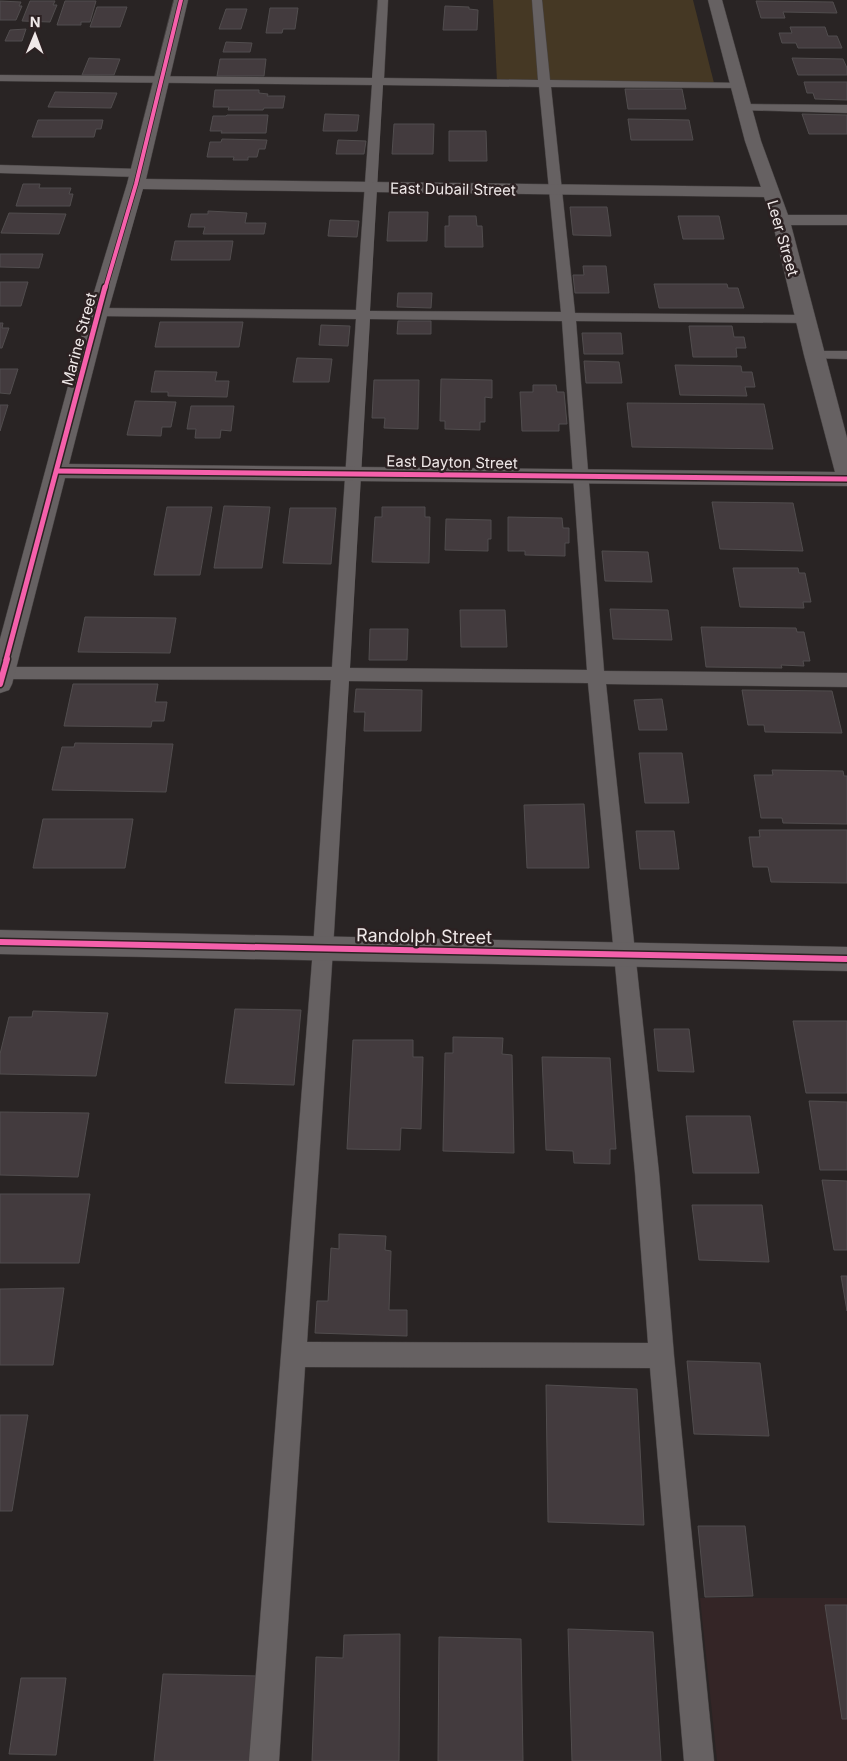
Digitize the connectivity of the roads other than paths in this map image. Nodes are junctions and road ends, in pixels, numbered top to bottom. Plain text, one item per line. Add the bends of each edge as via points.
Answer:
1 (181, 0) edge
2 (383, 0) edge
3 (538, 0) edge
4 (715, 0) edge
5 (0, 78) edge
6 (162, 79) junction
7 (378, 82) junction
8 (546, 83) junction
9 (739, 85) junction
10 (745, 108) junction
11 (847, 109) edge
12 (0, 169) edge
13 (138, 178) junction
14 (372, 188) junction
15 (554, 190) junction
16 (770, 192) junction
17 (781, 220) junction
18 (847, 220) edge
19 (98, 312) junction
20 (364, 314) junction
21 (567, 316) junction
22 (805, 319) junction
23 (814, 355) junction
24 (847, 355) edge
25 (57, 471) junction
26 (354, 474) junction
27 (581, 476) junction
28 (847, 478) edge
29 (342, 674) junction
30 (2, 678) edge
31 (596, 678) junction
32 (847, 680) edge
33 (0, 942) edge
34 (323, 949) junction
35 (624, 954) junction
36 (847, 959) edge
37 (293, 1354) junction
38 (661, 1356) junction
39 (264, 1761) edge
40 (698, 1761) edge

1 - 6 street, Marine Street
2 - 7 lane
3 - 8 lane
4 - 9 street, Leer Street
5 - 6 lane
6 - 7 lane
6 - 13 street, Marine Street
7 - 8 lane
7 - 14 lane
8 - 9 lane
8 - 15 lane
9 - 10 street, Leer Street
10 - 11 lane
10 - 16 street, Leer Street
12 - 13 lane
13 - 14 street, East Dubail Street
13 - 19 street, Marine Street
14 - 15 street, East Dubail Street
14 - 20 lane
15 - 16 street, East Dubail Street
15 - 21 lane
16 - 17 street, Leer Street
17 - 18 street
17 - 22 street, Leer Street
19 - 20 lane
19 - 25 street, Marine Street
20 - 21 lane
20 - 26 lane
21 - 22 lane
21 - 27 lane
22 - 23 street, Leer Street
23 - 24 lane
23 - 28 street, Leer Street
25 - 26 street, East Dayton Street
25 - 30 street, Marine Street
26 - 27 street, East Dayton Street
26 - 29 lane
27 - 28 street, East Dayton Street
27 - 31 lane
29 - 30 lane
29 - 31 lane
29 - 34 lane
31 - 32 lane
31 - 35 lane
33 - 34 street, Randolph Street
34 - 35 street, Randolph Street
34 - 37 lane
35 - 36 street, Randolph Street
35 - 38 lane via 647,1173
37 - 38 lane
37 - 39 lane
38 - 40 lane

